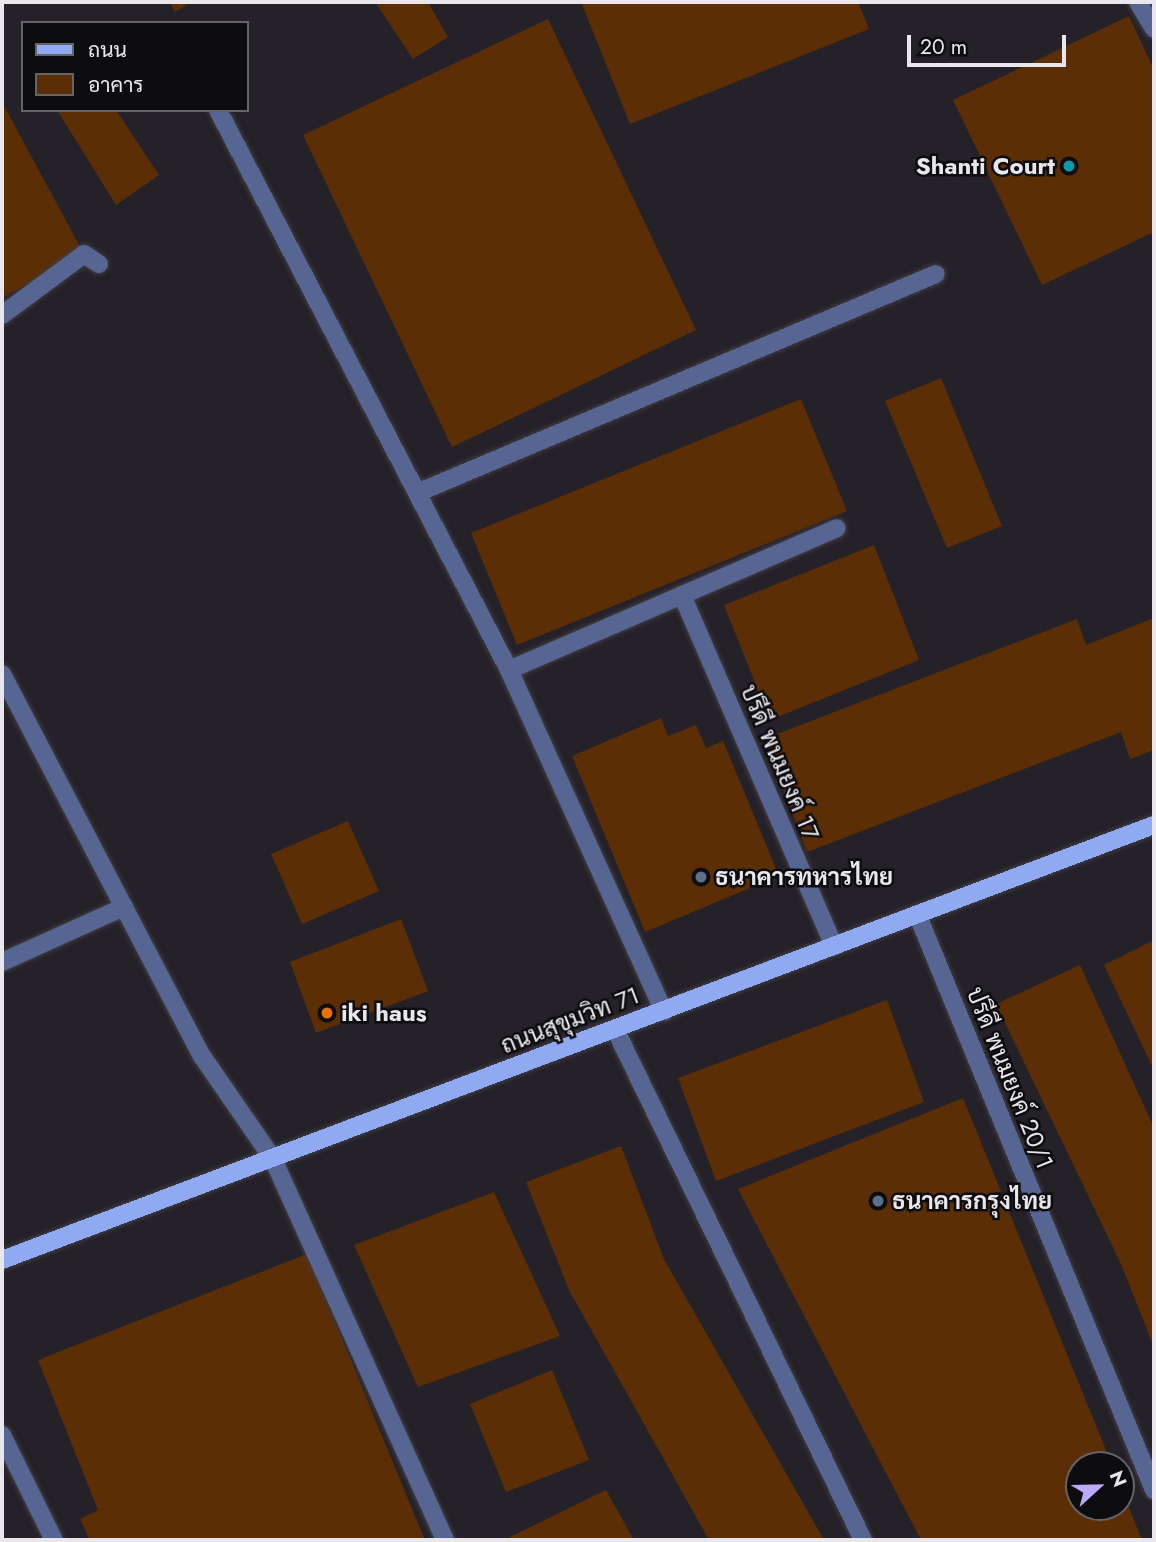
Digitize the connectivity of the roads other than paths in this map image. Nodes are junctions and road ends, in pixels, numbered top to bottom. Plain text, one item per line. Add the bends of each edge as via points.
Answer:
1 (1139, 2) edge
2 (1154, 29) edge
3 (219, 112) edge
4 (99, 264) dead end
5 (936, 274) dead end
6 (2, 315) edge
7 (417, 493) junction
8 (837, 528) dead end
9 (682, 595) junction
10 (509, 670) junction
11 (2, 674) edge
12 (1154, 825) edge
13 (124, 907) junction
14 (918, 916) junction
15 (834, 947) junction
16 (2, 962) edge
17 (664, 1011) junction
18 (615, 1030) junction
19 (273, 1160) junction
20 (2, 1260) edge
21 (2, 1435) edge
22 (1154, 1490) edge
23 (54, 1540) edge
24 (445, 1540) edge
25 (863, 1540) edge

1 - 2 street
3 - 7 street
4 - 6 street via 84,254
5 - 7 street
7 - 10 street
8 - 9 street
9 - 10 street
9 - 15 street, ปรีดี พนมยงค์ 17
10 - 17 street
11 - 13 street
12 - 14 main road, ถนนสุขุมวิท 71
13 - 16 street
13 - 19 street via 201,1056
14 - 15 main road, ถนนสุขุมวิท 71
14 - 22 street, ปรีดี พนมยงค์ 20/1
15 - 17 main road, ถนนสุขุมวิท 71
17 - 18 main road, ถนนสุขุมวิท 71
18 - 19 main road, ถนนสุขุมวิท 71
18 - 25 street
19 - 20 main road, ถนนสุขุมวิท 71
19 - 24 street
21 - 23 street

